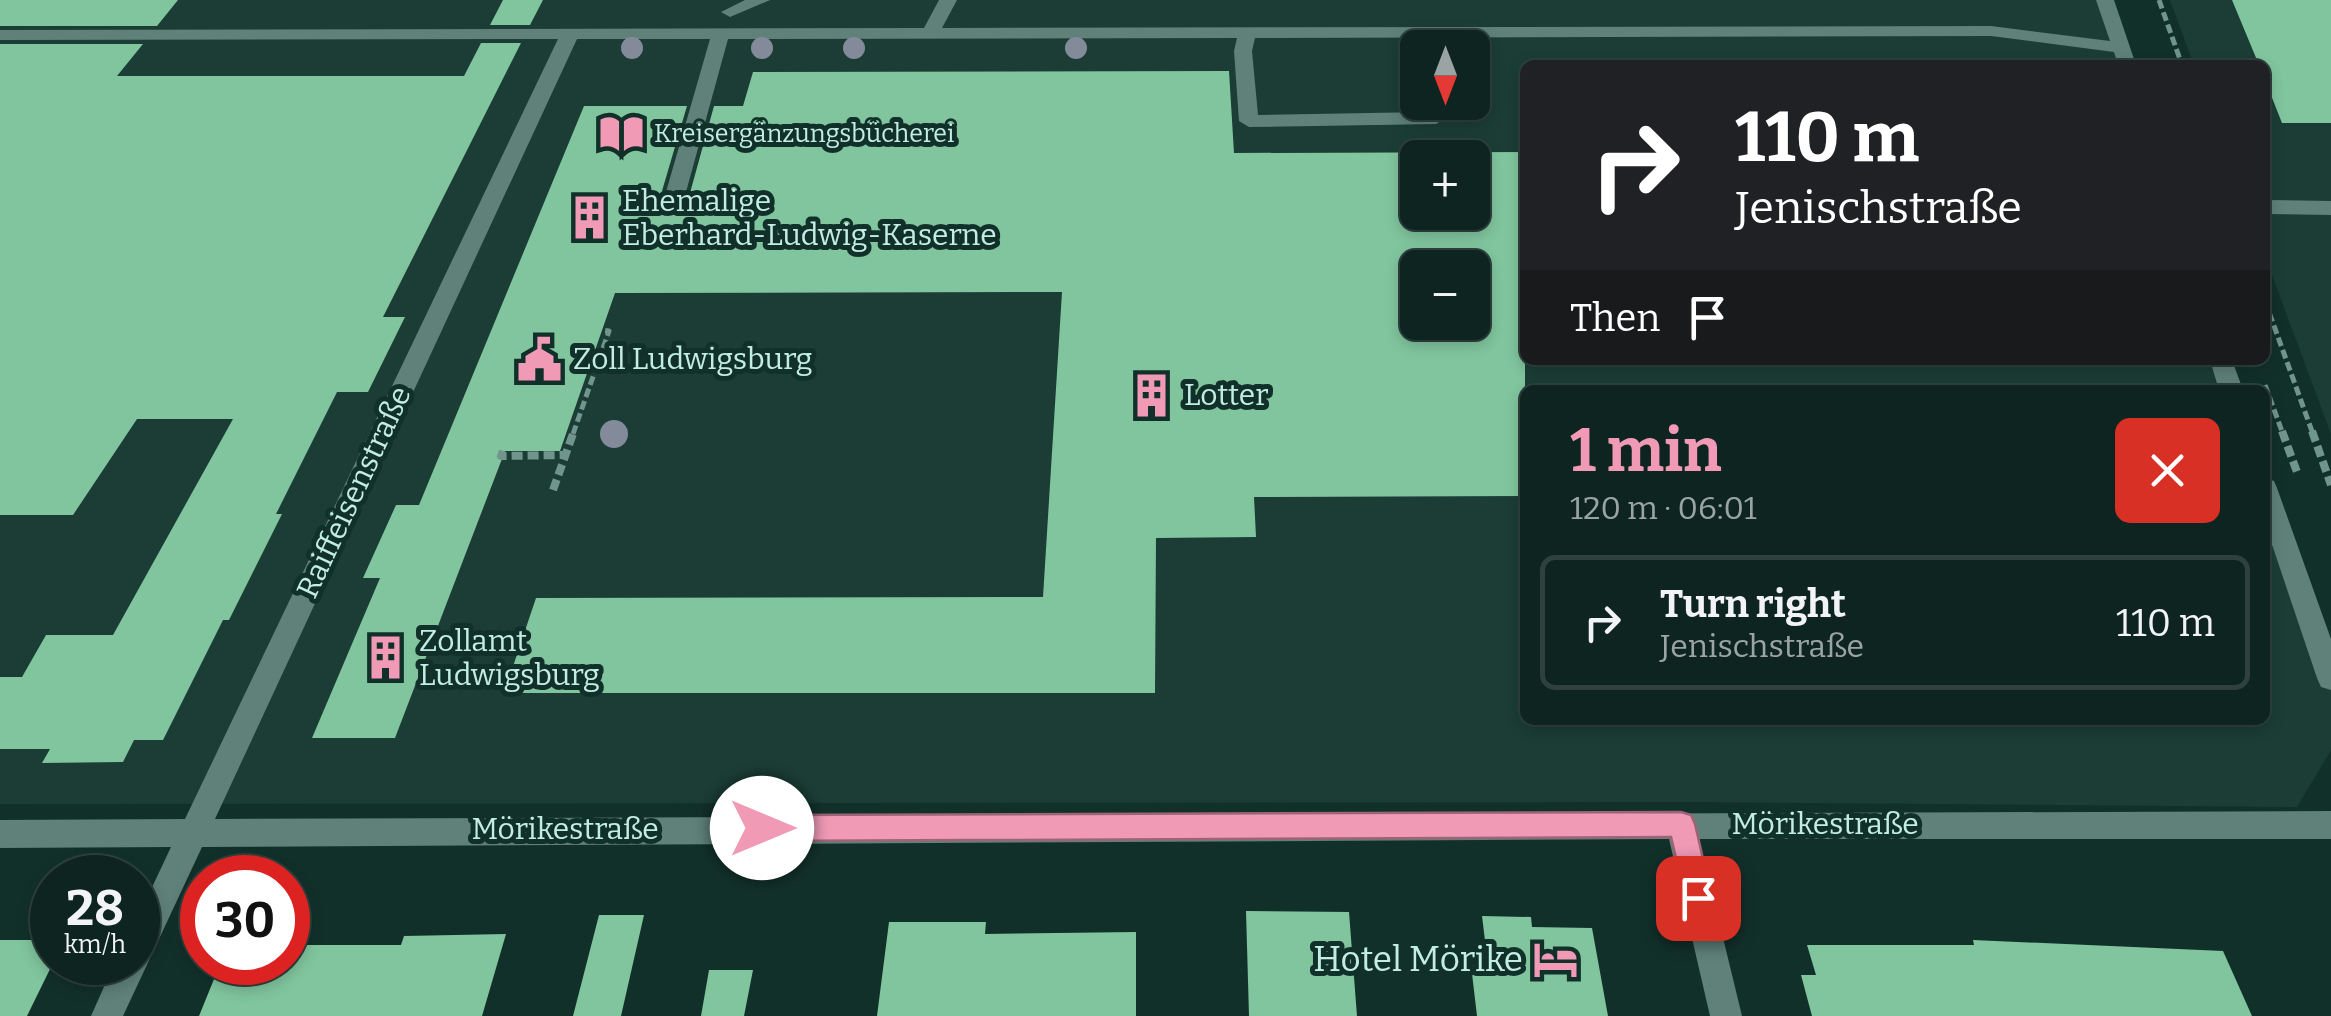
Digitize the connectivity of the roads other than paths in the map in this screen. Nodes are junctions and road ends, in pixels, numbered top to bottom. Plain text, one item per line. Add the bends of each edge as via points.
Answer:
1 (761, 0) edge
2 (948, 0) edge
3 (2105, 0) edge
4 (730, 12) dead end
5 (1248, 31) junction
6 (930, 33) junction
7 (570, 34) junction
8 (721, 34) junction
9 (0, 35) edge
10 (1400, 37) edge
11 (1490, 37) edge
12 (2124, 56) edge
13 (1400, 119) edge
14 (676, 192) dead end
15 (2270, 207) edge
16 (2331, 208) edge
17 (2270, 502) edge
18 (2331, 678) edge
19 (1681, 824) junction
20 (2331, 825) edge
21 (0, 834) edge
22 (191, 834) junction
23 (160, 902) edge
24 (121, 985) edge
25 (106, 1016) edge
26 (1726, 1016) edge

1 - 4 street
2 - 6 street
3 - 12 street
5 - 6 street
5 - 10 street
5 - 13 street via 1243,51 1249,121
6 - 8 street
7 - 8 street
7 - 9 street
7 - 22 street, Raiffeisenstraße
8 - 14 street
11 - 12 street via 1992,31
15 - 16 street
17 - 18 street
19 - 20 street, Mörikestraße
19 - 22 street, Mörikestraße
19 - 26 street
21 - 22 street, Mörikestraße
22 - 23 street, Raiffeisenstraße
24 - 25 street

